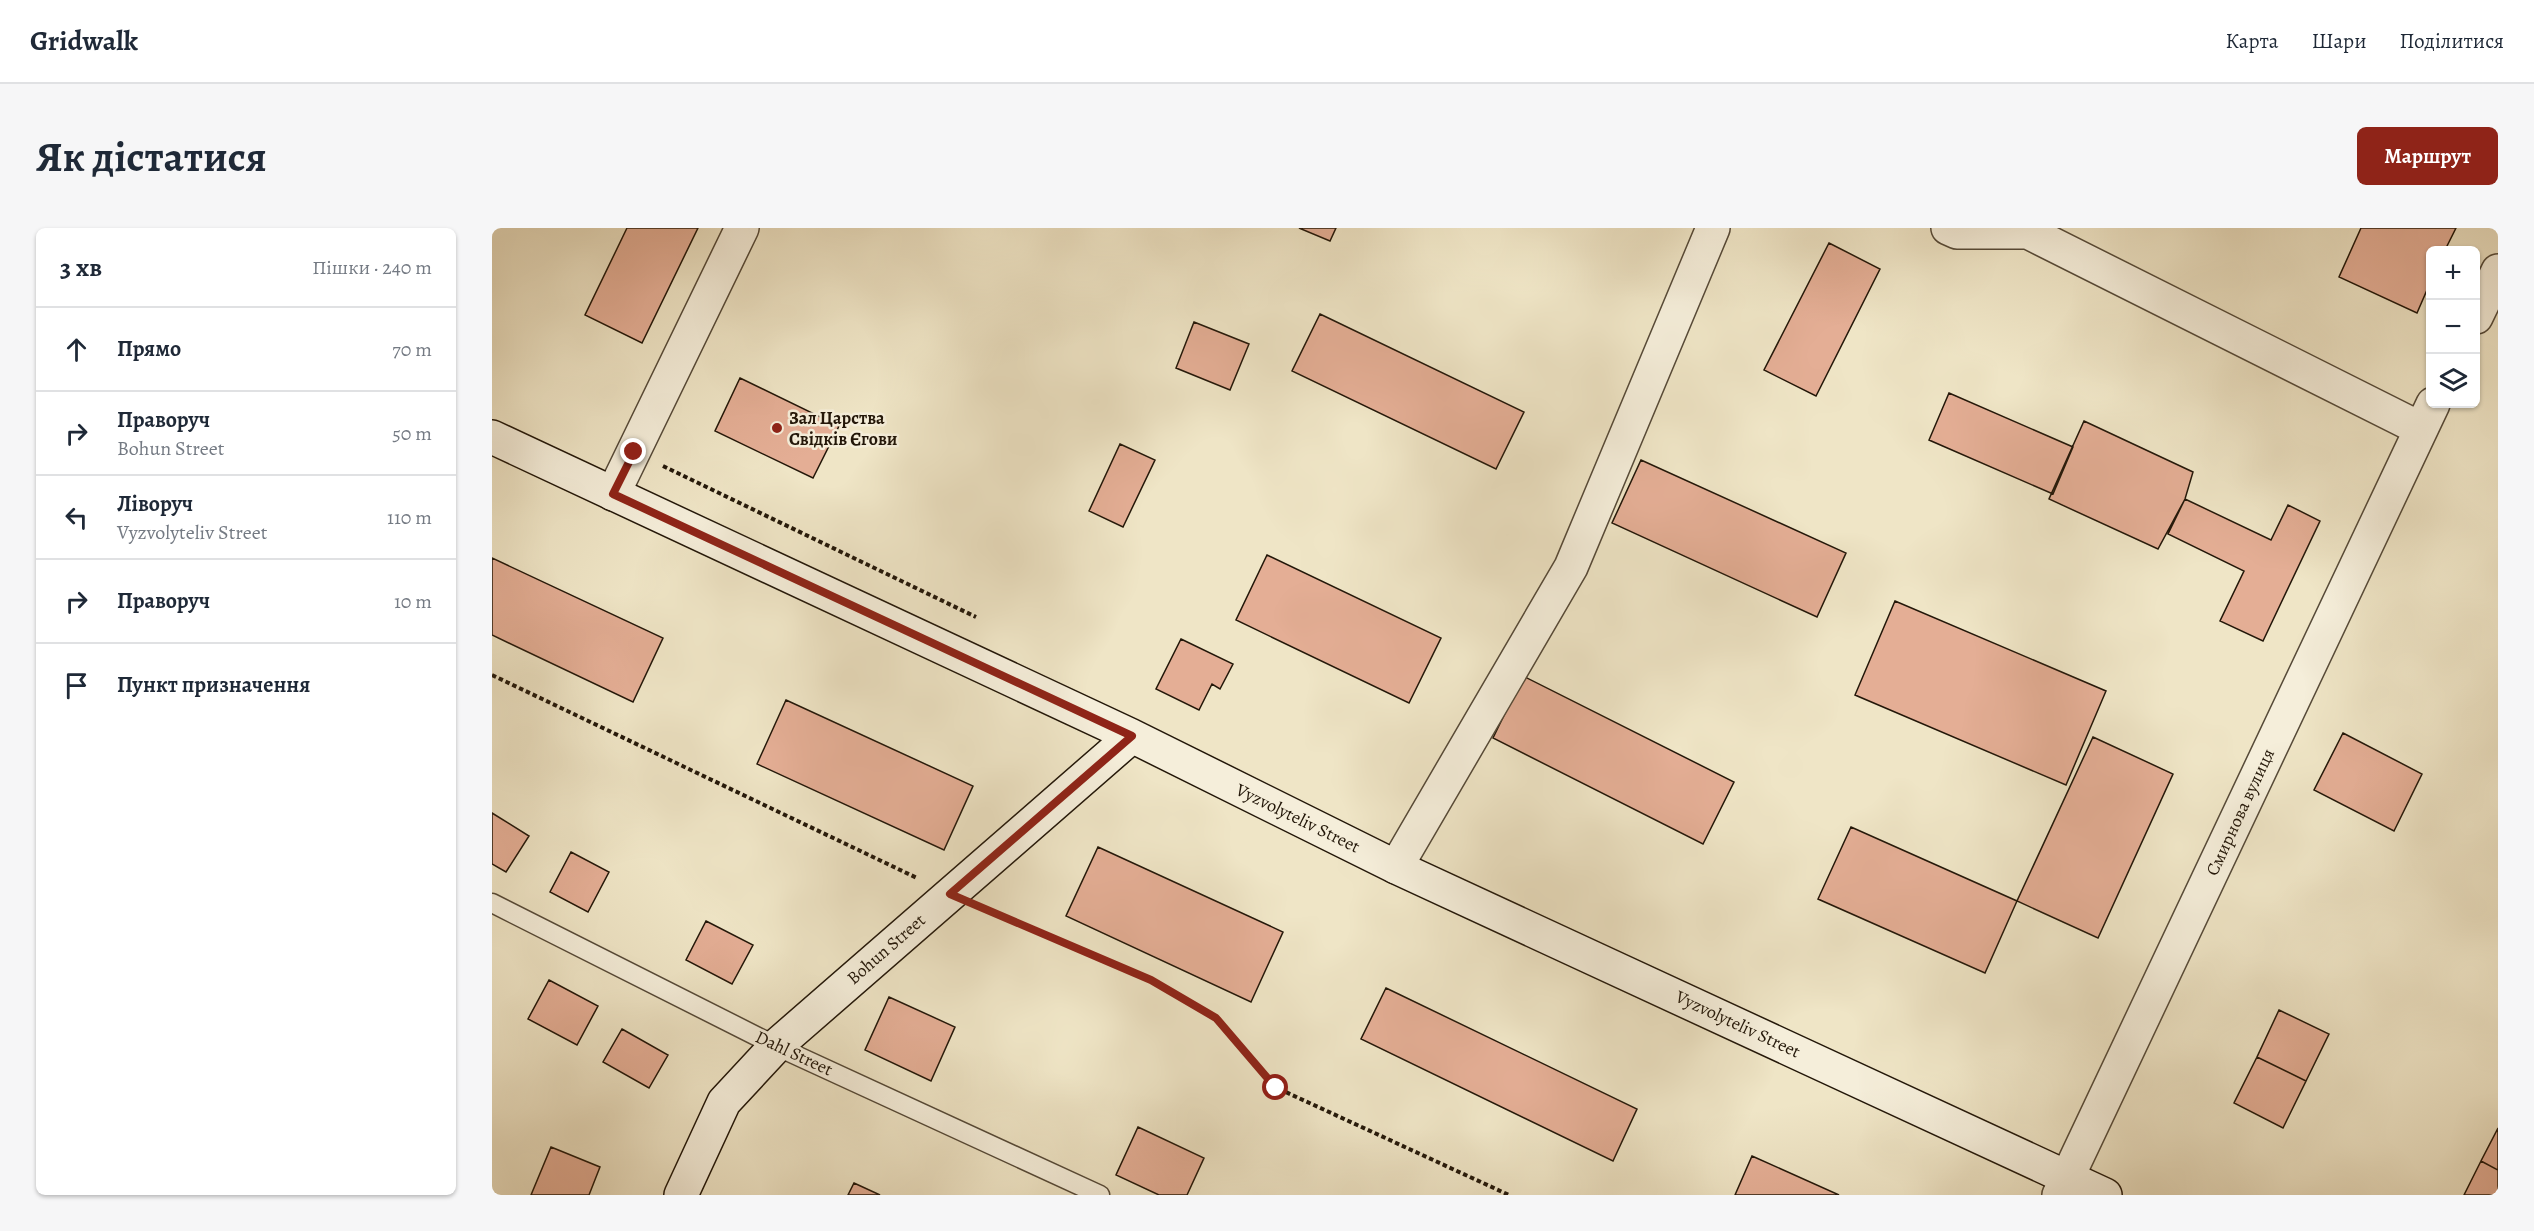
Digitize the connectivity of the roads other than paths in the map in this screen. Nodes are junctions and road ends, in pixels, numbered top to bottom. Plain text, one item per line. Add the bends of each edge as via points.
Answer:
1 (742, 228) edge
2 (1713, 228) edge
3 (1948, 228) edge
4 (2498, 272) edge
5 (2480, 307) edge
6 (2427, 416) edge
7 (492, 437) edge
8 (613, 494) junction
9 (1132, 736) junction
10 (1396, 867) junction
11 (492, 903) edge
12 (777, 1046) junction
13 (2064, 1186) edge
14 (681, 1195) edge
15 (1100, 1195) edge
16 (2105, 1195) edge

1 - 8 street
2 - 10 street via 1571,567
3 - 6 street via 1957,232 2028,232
4 - 5 street
6 - 13 street, Смирнова вулиця
7 - 8 street, Vyzvolyteliv Street
8 - 9 street, Vyzvolyteliv Street
9 - 10 street, Vyzvolyteliv Street
9 - 12 street, Bohun Street
10 - 13 street, Vyzvolyteliv Street
11 - 12 lane, Dahl Street
12 - 14 street, Bohun Street via 724,1102
12 - 15 lane, Dahl Street
13 - 16 street, Vyzvolyteliv Street

